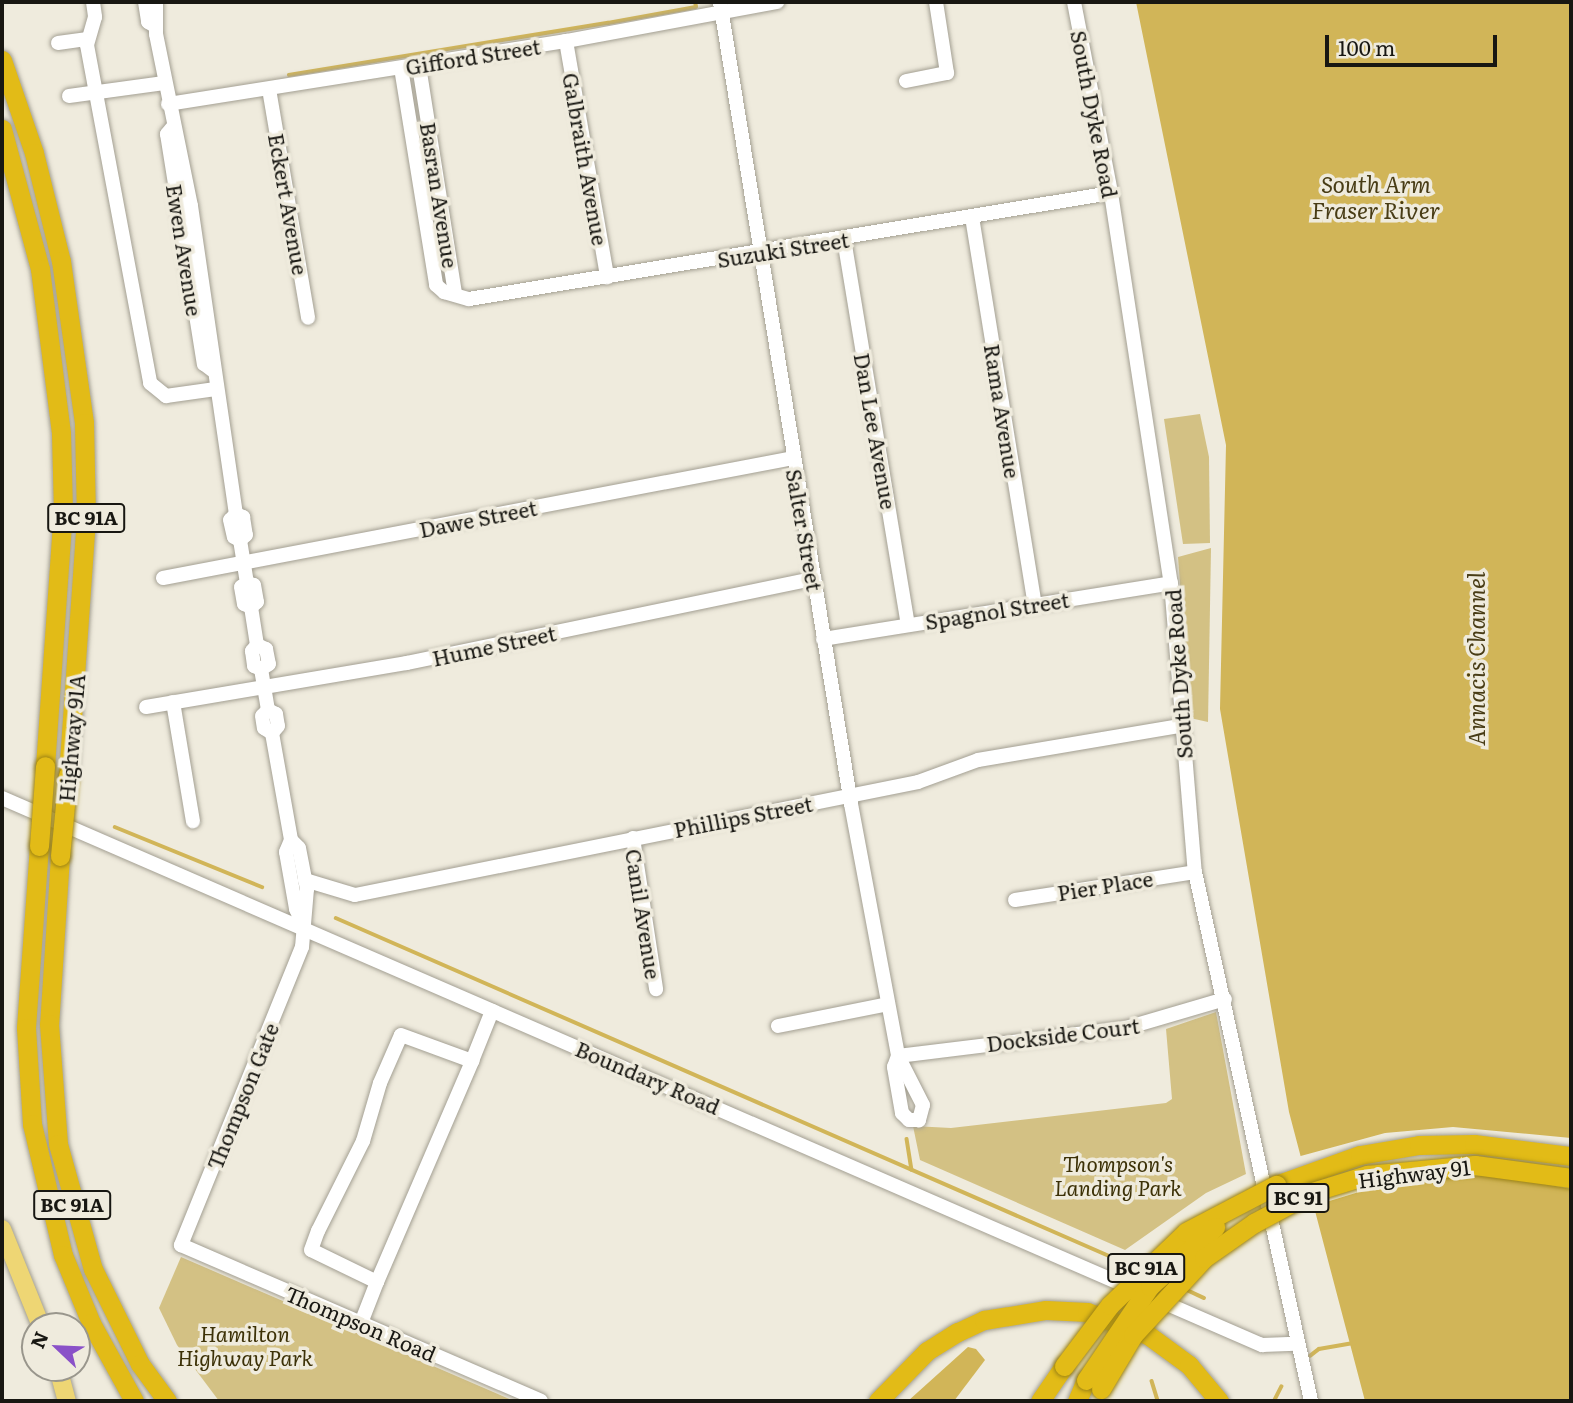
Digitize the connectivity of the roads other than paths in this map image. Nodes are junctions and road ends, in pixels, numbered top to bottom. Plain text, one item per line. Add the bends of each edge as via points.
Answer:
1 (93, 2) edge
2 (145, 2) edge
3 (156, 2) edge
4 (777, 2) edge
5 (936, 2) edge
6 (1074, 2) edge
7 (721, 7) edge
8 (155, 26) junction
9 (88, 39) junction
10 (566, 41) junction
11 (58, 43) dead end
12 (2, 60) edge
13 (419, 66) junction
14 (401, 68) junction
15 (906, 80) dead end
16 (164, 83) junction
17 (269, 89) junction
18 (97, 92) junction
19 (69, 96) dead end
20 (168, 104) junction
21 (2, 129) edge
22 (1111, 193) junction
23 (972, 218) junction
24 (844, 239) junction
25 (759, 252) junction
26 (607, 277) junction
27 (455, 294) junction
28 (308, 318) dead end
29 (216, 389) junction
30 (793, 457) junction
31 (244, 563) junction
32 (163, 578) dead end
33 (814, 579) junction
34 (1171, 583) junction
35 (1035, 606) junction
36 (908, 624) junction
37 (823, 639) junction
38 (264, 687) junction
39 (173, 702) junction
40 (146, 707) dead end
41 (1180, 726) junction
42 (849, 795) junction
43 (2, 798) edge
44 (192, 821) dead end
45 (633, 838) junction
46 (291, 840) junction
47 (1195, 872) junction
48 (305, 880) junction
49 (293, 895) junction
50 (1015, 900) dead end
51 (259, 910) junction
52 (306, 931) junction
53 (302, 947) joint
54 (656, 989) dead end
55 (1226, 999) junction
56 (888, 1004) junction
57 (492, 1011) junction
58 (778, 1026) dead end
59 (898, 1056) joint
60 (472, 1061) junction
61 (1571, 1156) edge
62 (1571, 1178) edge
63 (1251, 1198) junction
64 (2, 1229) edge
65 (181, 1245) joint
66 (377, 1282) junction
67 (35, 1312) edge
68 (117, 1322) junction
69 (361, 1323) junction
70 (1295, 1344) junction
71 (62, 1382) edge
72 (1095, 1390) edge
73 (67, 1401) edge
74 (134, 1401) edge
75 (167, 1401) edge
76 (181, 1401) edge
77 (541, 1401) edge
78 (878, 1401) edge
79 (1040, 1401) edge
80 (1077, 1401) edge
81 (1219, 1401) edge
82 (1311, 1401) edge

1 - 9 street via 95,18
2 - 8 street, Ewen Avenue via 148,22
3 - 8 street, Ewen Avenue via 159,20
4 - 7 street, Gifford Street
5 - 15 street via 947,73
6 - 22 street, South Dyke Road
7 - 10 street, Gifford Street
7 - 25 street, Salter Street
8 - 16 street, Ewen Avenue
9 - 11 street
9 - 18 street
10 - 13 street, Gifford Street
10 - 26 street, Galbraith Avenue
12 - 68 highway, Highway 91A / BC 91A, bridge via 34,153 61,261 83,423 86,518 50,1013 52,1103 69,1194 93,1269
13 - 14 street, Gifford Street
13 - 27 street, Basran Avenue
14 - 17 street, Gifford Street
14 - 27 street, Basran Avenue via 436,285
16 - 18 street
16 - 20 street, Ewen Avenue
17 - 20 street, Gifford Street
17 - 28 street, Eckert Avenue
18 - 19 street
18 - 29 street via 150,383 166,396
20 - 29 street, Ewen Avenue via 172,128 167,134 204,364 212,370
21 - 74 highway, Highway 91A / BC 91A, bridge via 40,269 61,434 63,509 26,1028 32,1124 63,1255 91,1324
22 - 23 street, Suzuki Street
22 - 34 street, South Dyke Road
23 - 24 street, Suzuki Street
23 - 35 street, Rama Avenue
24 - 25 street, Suzuki Street
24 - 36 street, Dan Lee Avenue
25 - 26 street, Suzuki Street
25 - 30 street, Salter Street
26 - 27 street, Suzuki Street via 469,299
29 - 31 street, Ewen Avenue via 236,514 243,517
30 - 31 street, Dawe Street
30 - 33 street, Salter Street
31 - 32 street, Dawe Street
31 - 38 street, Ewen Avenue via 257,602 251,607 257,645 266,649 269,664 261,669
33 - 37 street, Salter Street
33 - 38 street, Hume Street via 407,663
34 - 35 street, Spagnol Street
34 - 41 street, South Dyke Road
35 - 36 street, Spagnol Street
36 - 37 street, Spagnol Street
37 - 42 street, Salter Street
38 - 39 street, Hume Street
38 - 46 street, Ewen Avenue via 268,710 276,714 278,726 272,733
39 - 40 street, Hume Street
39 - 44 street
41 - 42 street, Phillips Street via 978,760 918,782
41 - 47 street, South Dyke Road
42 - 45 street, Phillips Street
42 - 56 street, Salter Street
43 - 51 street, Boundary Road
45 - 48 street, Phillips Street via 355,895
45 - 54 street, Canil Avenue
46 - 48 street, Ewen Avenue via 299,848
46 - 49 street, Ewen Avenue via 286,852
47 - 50 street, Pier Place
47 - 55 street, South Dyke Road
48 - 52 street, Ewen Avenue
49 - 51 street via 281,907
49 - 52 street, Ewen Avenue
51 - 52 street, Boundary Road
52 - 53 street, Ewen Avenue
52 - 57 street, Boundary Road
53 - 65 street, Thompson Gate
55 - 59 street, Dockside Court via 1180,1016 1126,1028
55 - 70 street, South Dyke Road
56 - 58 street
56 - 59 street, Salter Street
57 - 60 street
57 - 70 street, Boundary Road via 1262,1345
60 - 66 street
60 - 66 street via 401,1035 380,1083 363,1142 333,1195 311,1250
61 - 63 highway, Highway 91 / BC 91, bridge via 1474,1144 1419,1145 1360,1155
62 - 72 highway, Highway 91 / BC 91, bridge via 1475,1164 1367,1175 1312,1192 1254,1223 1204,1258 1153,1310
63 - 72 highway, Highway 91 / BC 91, bridge via 1150,1286
63 - 79 highway, BC 91A, bridge via 1186,1232 1137,1276
64 - 67 main road
65 - 69 street, Thompson Road
66 - 69 street
68 - 75 highway, Highway 91A / BC 91A
68 - 76 highway
69 - 77 street, Thompson Road
70 - 82 street, South Dyke Road
71 - 73 main road
72 - 80 highway, Highway 91 / BC 91
78 - 81 highway via 928,1351 958,1332 984,1320 1057,1310 1106,1317 1148,1335 1189,1365

